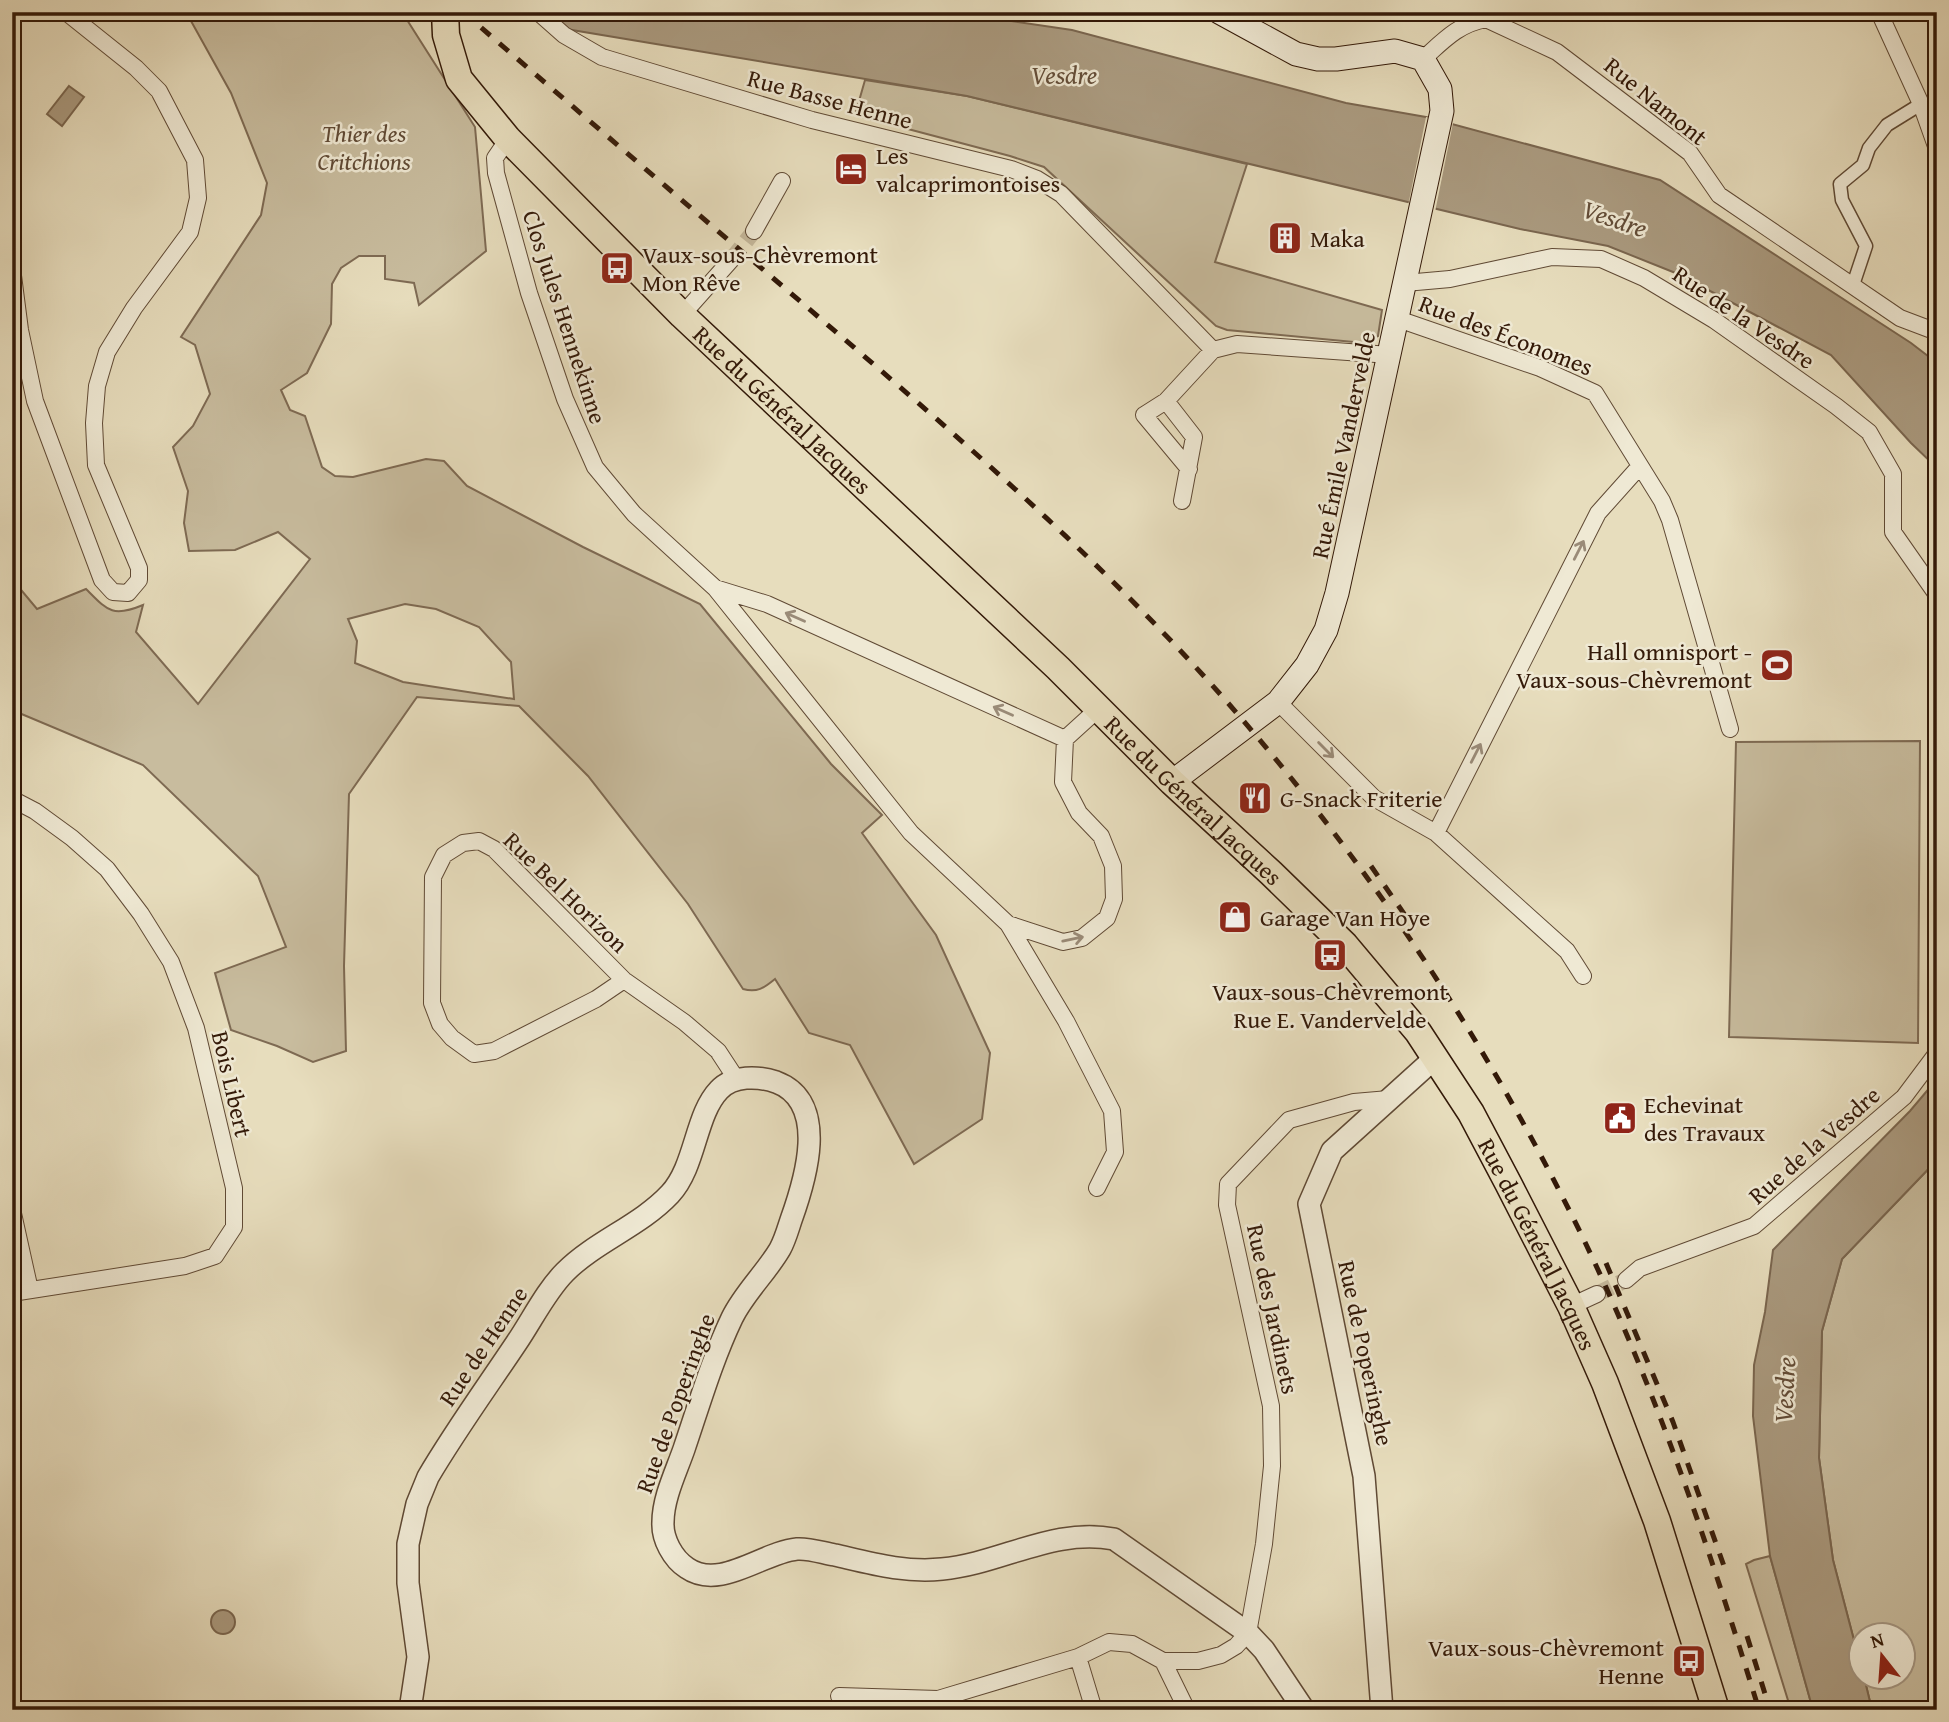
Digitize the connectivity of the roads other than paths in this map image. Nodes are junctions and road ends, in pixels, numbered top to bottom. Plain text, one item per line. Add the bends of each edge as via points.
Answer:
1 (66, 12) edge
2 (445, 12) edge
3 (460, 12) edge
4 (538, 12) edge
5 (1219, 12) edge
6 (1879, 12) edge
7 (1485, 16) edge
8 (1423, 59) junction
9 (1921, 104) junction
10 (487, 115) junction
11 (508, 139) junction
12 (1937, 149) edge
13 (782, 181) dead end
14 (754, 231) tunnel mouth
15 (732, 260) tunnel mouth
16 (12, 268) edge
17 (1405, 283) junction
18 (1853, 285) junction
19 (682, 315) junction
20 (1398, 318) junction
21 (1937, 332) edge
22 (1213, 350) junction
23 (1391, 355) junction
24 (1166, 401) junction
25 (1640, 466) junction
26 (1189, 469) junction
27 (1182, 501) dead end
28 (715, 588) junction
29 (1937, 595) edge
30 (1278, 702) junction
31 (1098, 709) junction
32 (1730, 729) dead end
33 (1065, 738) junction
34 (1172, 782) junction
35 (12, 799) edge
36 (1436, 833) junction
37 (1008, 924) junction
38 (1583, 975) dead end
39 (624, 980) junction
40 (1937, 1053) edge
41 (1436, 1057) junction
42 (737, 1080) junction
43 (1389, 1099) junction
44 (1097, 1188) dead end
45 (12, 1209) edge
46 (1626, 1280) tunnel mouth
47 (30, 1290) junction
48 (12, 1293) edge
49 (1597, 1294) tunnel mouth
50 (1571, 1306) junction
51 (1248, 1633) junction
52 (1078, 1657) junction
53 (1163, 1661) junction
54 (839, 1696) dead end
55 (410, 1710) edge
56 (1094, 1710) edge
57 (1187, 1710) edge
58 (1304, 1710) edge
59 (1382, 1710) edge
60 (1716, 1710) edge

1 - 16 street via 159,91 195,160 198,198 190,232 107,352 97,387 96,465 139,568 139,580 128,593 113,592 102,580 35,401
2 - 10 main road, Rue du Général Jacques via 446,35 459,79
3 - 10 main road, Rue du Général Jacques via 458,33 468,74
4 - 22 street, Rue Basse Henne via 564,35 602,57 812,120 1037,179 1061,194
5 - 8 main road via 1296,54 1336,59 1395,51
6 - 9 street
7 - 8 street via 1453,31
7 - 18 street, Rue Namont via 1557,52 1690,153 1719,195
8 - 17 main road, Rue Émile Vandervelde via 1440,89 1442,111
9 - 12 street
9 - 18 street via 1887,125 1869,148 1863,165 1840,184 1842,200 1866,246
10 - 11 main road, Rue du Général Jacques
11 - 19 main road, Rue du Général Jacques
11 - 28 street, Clos Jules Hennekinne via 495,158 496,173 529,293 579,435 595,467 634,514
13 - 14 street
15 - 19 street
17 - 20 main road, Rue Émile Vandervelde
17 - 29 street, Rue de la Vesdre via 1450,279 1552,257 1601,259 1656,285 1714,320 1869,432 1893,474 1893,532
18 - 21 street, Rue Namont via 1900,318
19 - 31 main road, Rue du Général Jacques
20 - 23 main road, Rue Émile Vandervelde
20 - 25 street, Rue des Économes via 1540,368 1595,393
22 - 23 street via 1237,344
22 - 24 street
23 - 30 main road, Rue Émile Vandervelde via 1326,629 1307,665
24 - 26 street via 1194,437
24 - 26 street via 1144,415
25 - 32 street, Rue des Économes via 1670,520
36 -> 25 street via 1598,513
26 - 27 street
33 -> 28 street, Clos Jules Hennekinne via 767,604
28 - 37 street, Clos Jules Hennekinne via 911,833
30 - 34 main road, Rue Émile Vandervelde
30 -> 36 street via 1374,798
31 - 33 street
31 - 34 main road, Rue du Général Jacques
37 -> 33 street, Clos Jules Hennekinne via 1063,942 1082,938 1107,918 1114,899 1113,866 1101,836 1079,813 1063,782
34 - 41 main road, Rue du Général Jacques via 1345,945
35 - 47 street, Bois Libert via 72,838 107,869 171,962 196,1028 234,1188 234,1227 215,1256
36 - 38 street via 1567,951
37 - 44 street, Clos Jules Hennekinne via 1066,1021 1112,1111 1115,1152
39 - 39 street, Rue Bel Horizon via 494,849 479,841 463,843 444,855 433,877 432,1003 440,1024 474,1054 495,1051
39 - 42 street, Rue Bel Horizon via 718,1051
40 - 46 street, Rue de la Vesdre via 1904,1097 1754,1226 1640,1268
41 - 43 street, Rue de Poperinghe
41 - 50 main road, Rue du Général Jacques via 1471,1114
42 - 51 street, Rue de Poperinghe via 761,1077 784,1085 797,1096 806,1111 809,1153 782,1247 735,1313 719,1347 667,1498 662,1525 671,1552 688,1569 707,1575 802,1549 902,1569 939,1570 977,1564 1066,1536 1094,1535 1114,1539
42 - 55 street, Rue de Henne via 721,1088 710,1103 671,1193 563,1274 428,1477 408,1544 418,1657
43 - 51 street, Rue des Jardinets via 1354,1102 1289,1120 1228,1184 1227,1205 1271,1406 1272,1466
43 - 59 street, Rue de Poperinghe via 1332,1151 1309,1204 1364,1476
45 - 47 street
47 - 48 street, Bois Libert
49 - 50 street
50 - 60 main road, Rue du Général Jacques via 1657,1521
51 - 53 street via 1236,1646 1210,1658
51 - 58 street, Rue de Poperinghe
52 - 53 street via 1109,1642 1132,1644
52 - 54 street via 939,1699
52 - 56 street
53 - 57 street

